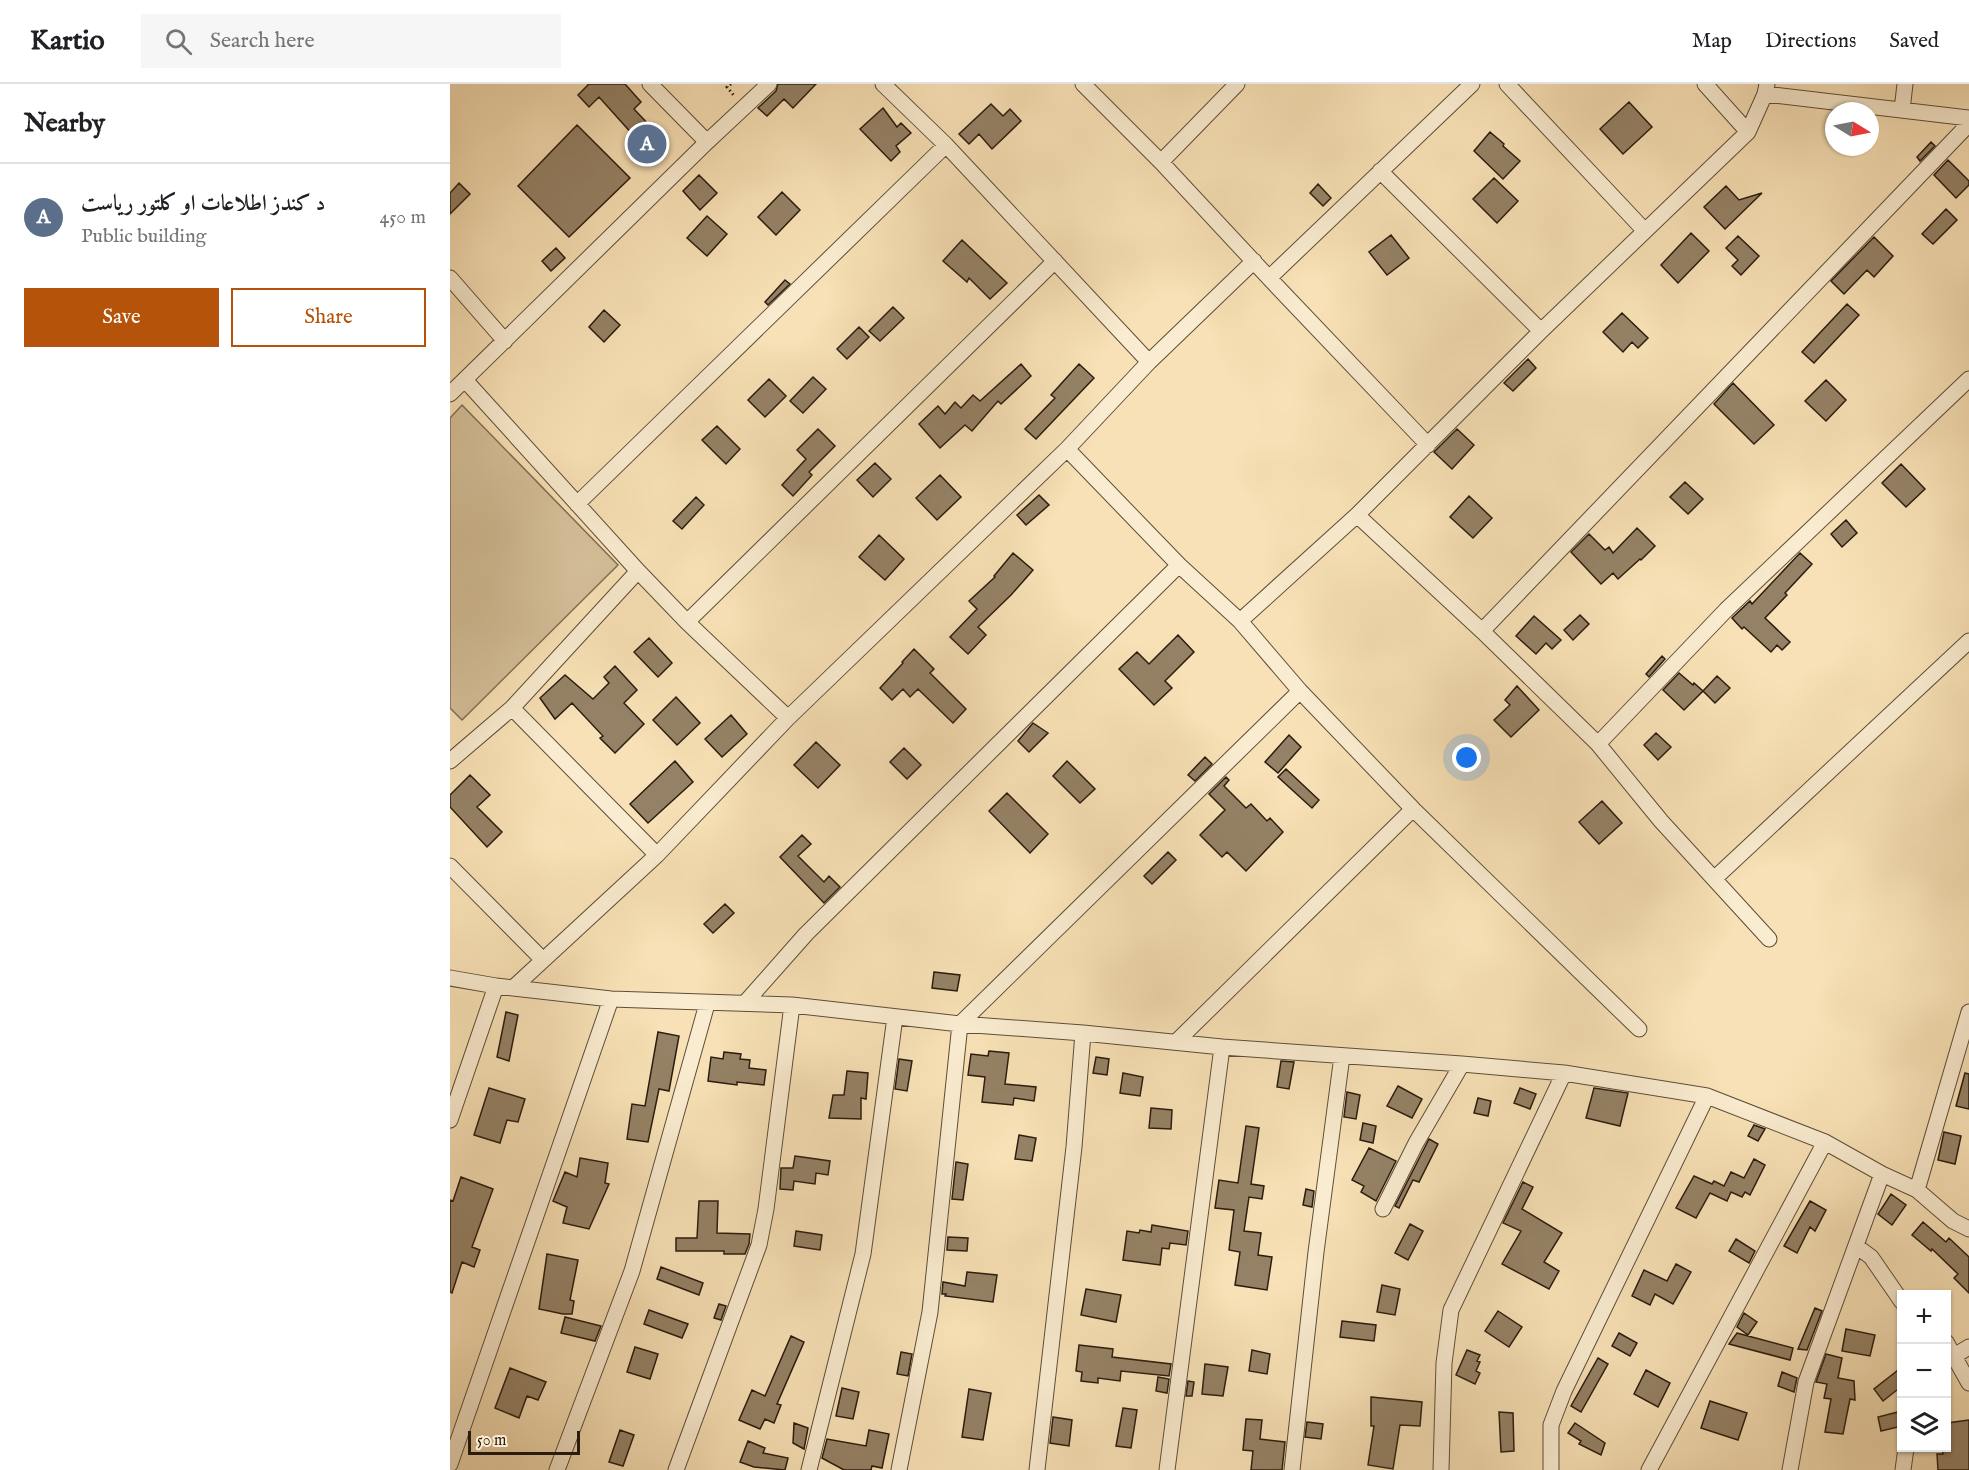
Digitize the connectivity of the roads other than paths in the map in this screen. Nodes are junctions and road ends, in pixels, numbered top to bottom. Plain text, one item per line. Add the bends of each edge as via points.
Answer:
1 (650, 84) edge
2 (769, 84) edge
3 (883, 84) edge
4 (1083, 84) edge
5 (1238, 84) edge
6 (1472, 84) edge
7 (1507, 84) edge
8 (1705, 84) edge
9 (1905, 84) edge
10 (1766, 89) edge
11 (1902, 110) junction
12 (1969, 118) edge
13 (1969, 124) edge
14 (1748, 132) junction
15 (707, 142) junction
16 (946, 145) junction
17 (1161, 162) junction
18 (1380, 171) junction
19 (1645, 231) junction
20 (1055, 261) junction
21 (1254, 261) junction
22 (450, 278) edge
23 (1269, 278) junction
24 (1541, 331) junction
25 (505, 342) junction
26 (1149, 362) junction
27 (465, 380) junction
28 (1969, 380) edge
29 (450, 394) edge
30 (1428, 445) junction
31 (1067, 449) junction
32 (577, 504) junction
33 (1357, 515) junction
34 (1179, 565) junction
35 (638, 571) junction
36 (1240, 621) junction
37 (687, 622) junction
38 (1482, 631) junction
39 (1969, 641) edge
40 (1300, 691) junction
41 (512, 708) junction
42 (788, 718) junction
43 (1598, 744) junction
44 (452, 754) edge
45 (1413, 809) junction
46 (657, 855) junction
47 (450, 866) edge
48 (1714, 879) junction
49 (1768, 939) dead end
50 (542, 959) junction
51 (450, 978) edge
52 (496, 986) junction
53 (513, 988) junction
54 (611, 999) junction
55 (745, 1003) junction
56 (707, 1004) junction
57 (792, 1005) junction
58 (1969, 1012) edge
59 (895, 1017) junction
60 (960, 1024) junction
61 (1639, 1029) dead end
62 (1083, 1033) junction
63 (1176, 1042) junction
64 (1222, 1047) junction
65 (1342, 1056) junction
66 (1462, 1064) junction
67 (1564, 1073) junction
68 (1707, 1096) junction
69 (450, 1120) edge
70 (1825, 1142) junction
71 (1882, 1174) junction
72 (1917, 1190) junction
73 (1383, 1209) dead end
74 (1969, 1217) edge
75 (1953, 1221) junction
76 (1969, 1229) edge
77 (1856, 1246) junction
78 (1897, 1295) edge
79 (1948, 1344) edge
80 (1969, 1347) edge
81 (1954, 1356) junction
82 (1969, 1383) edge
83 (1905, 1452) edge
84 (450, 1464) edge
85 (557, 1470) edge
86 (676, 1470) edge
87 (809, 1470) edge
88 (899, 1470) edge
89 (1036, 1470) edge
90 (1167, 1470) edge
91 (1292, 1470) edge
92 (1441, 1470) edge
93 (1551, 1470) edge
94 (1649, 1470) edge
95 (1790, 1470) edge
96 (1903, 1470) edge

1 - 15 street
2 - 15 street
3 - 16 street
4 - 17 street
5 - 17 street
6 - 18 street
7 - 19 street
8 - 14 street
9 - 11 street
10 - 11 street
10 - 14 street
11 - 12 street
13 - 38 street
14 - 19 street
15 - 25 street
16 - 20 street
16 - 32 street
17 - 21 street
18 - 23 street
18 - 24 street
19 - 24 street
20 - 26 street
20 - 37 street
21 - 23 street
21 - 26 street
22 - 25 street
23 - 30 street
24 - 30 street
25 - 27 street
26 - 31 street
27 - 29 street
27 - 32 street
28 - 43 street via 1726,610
30 - 33 street
31 - 34 street
31 - 42 street
32 - 35 street
33 - 36 street
33 - 38 street
34 - 36 street
34 - 55 street via 806,934
35 - 37 street
35 - 41 street
36 - 40 street
37 - 42 street
38 - 43 street
39 - 48 street
40 - 45 street
40 - 60 street
41 - 44 street
41 - 46 street
42 - 46 street
43 - 48 street
45 - 61 street
45 - 63 street
46 - 50 street
47 - 50 street
48 - 49 street
50 - 53 street
51 - 52 street
52 - 53 street
52 - 69 street
53 - 54 street
54 - 56 street
54 - 84 street
55 - 56 street
55 - 57 street
56 - 85 street via 632,1271
57 - 59 street
57 - 86 street via 759,1245
58 - 72 street
59 - 60 street
59 - 87 street via 862,1254
60 - 62 street
60 - 88 street via 930,1312
62 - 63 street
62 - 89 street via 1074,1147
63 - 64 street
64 - 65 street
64 - 90 street
65 - 66 street
65 - 91 street
66 - 67 street
66 - 73 street
67 - 68 street
67 - 92 street via 1451,1310 1444,1363
68 - 70 street
68 - 93 street via 1564,1391 1551,1425
70 - 71 street
70 - 94 street
71 - 72 street
71 - 77 street
72 - 75 street
74 - 75 street
75 - 76 street
77 - 78 street via 1871,1257
77 - 95 street via 1806,1382
79 - 81 street
80 - 81 street
81 - 82 street
83 - 96 street

